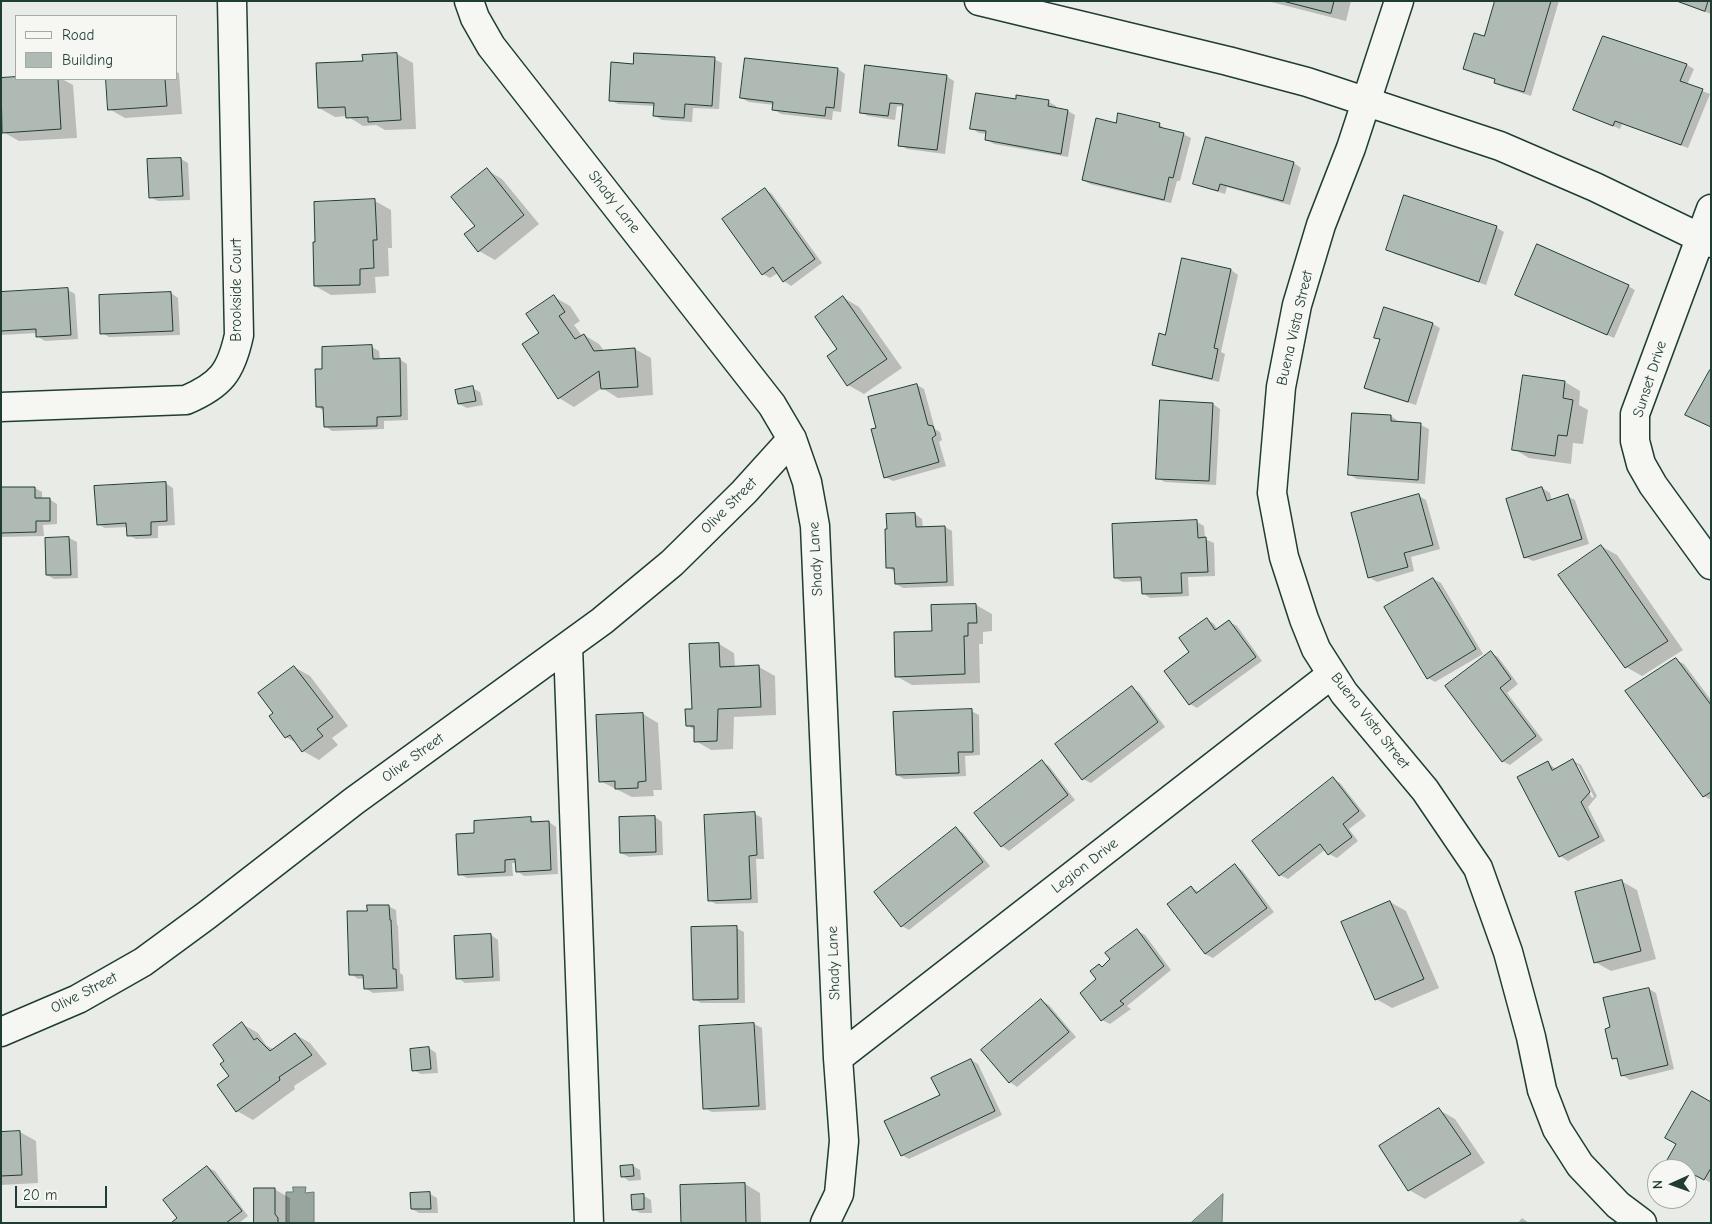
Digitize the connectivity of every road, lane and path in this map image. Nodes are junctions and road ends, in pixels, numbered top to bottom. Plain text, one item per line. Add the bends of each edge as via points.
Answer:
1 (232, 1) edge
2 (469, 1) edge
3 (979, 1) edge
4 (1398, 1) edge
5 (1367, 102) junction
6 (1711, 209) edge
7 (1706, 240) edge
8 (1, 407) edge
9 (792, 439) junction
10 (1711, 565) edge
11 (568, 646) junction
12 (1332, 674) junction
13 (1, 1032) edge
14 (838, 1058) junction
15 (590, 1223) edge
16 (825, 1223) edge
17 (1642, 1223) edge

1 - 8 street, Brookside Court via 239,335 231,364 206,392 186,400
2 - 9 street, Shady Lane via 492,46 772,405
3 - 5 street via 1228,61
4 - 5 street, Buena Vista Street
5 - 7 street via 1500,146 1595,186
5 - 12 street, Buena Vista Street via 1321,225 1297,305 1281,387 1272,493 1284,557 1304,619 1316,649
6 - 7 street, Sunset Drive
7 - 10 street, Sunset Drive via 1635,414 1635,441 1641,464 1653,485
9 - 11 street, Olive Street via 672,563
9 - 14 street, Shady Lane via 807,482 815,526
11 - 13 street, Olive Street via 354,801 143,962 78,999
11 - 15 street
12 - 14 street, Legion Drive
12 - 17 street, Buena Vista Street via 1344,693 1425,790 1478,868 1508,952 1542,1090 1558,1129 1580,1165 1618,1205
14 - 16 street, Shady Lane via 844,1141 839,1194

